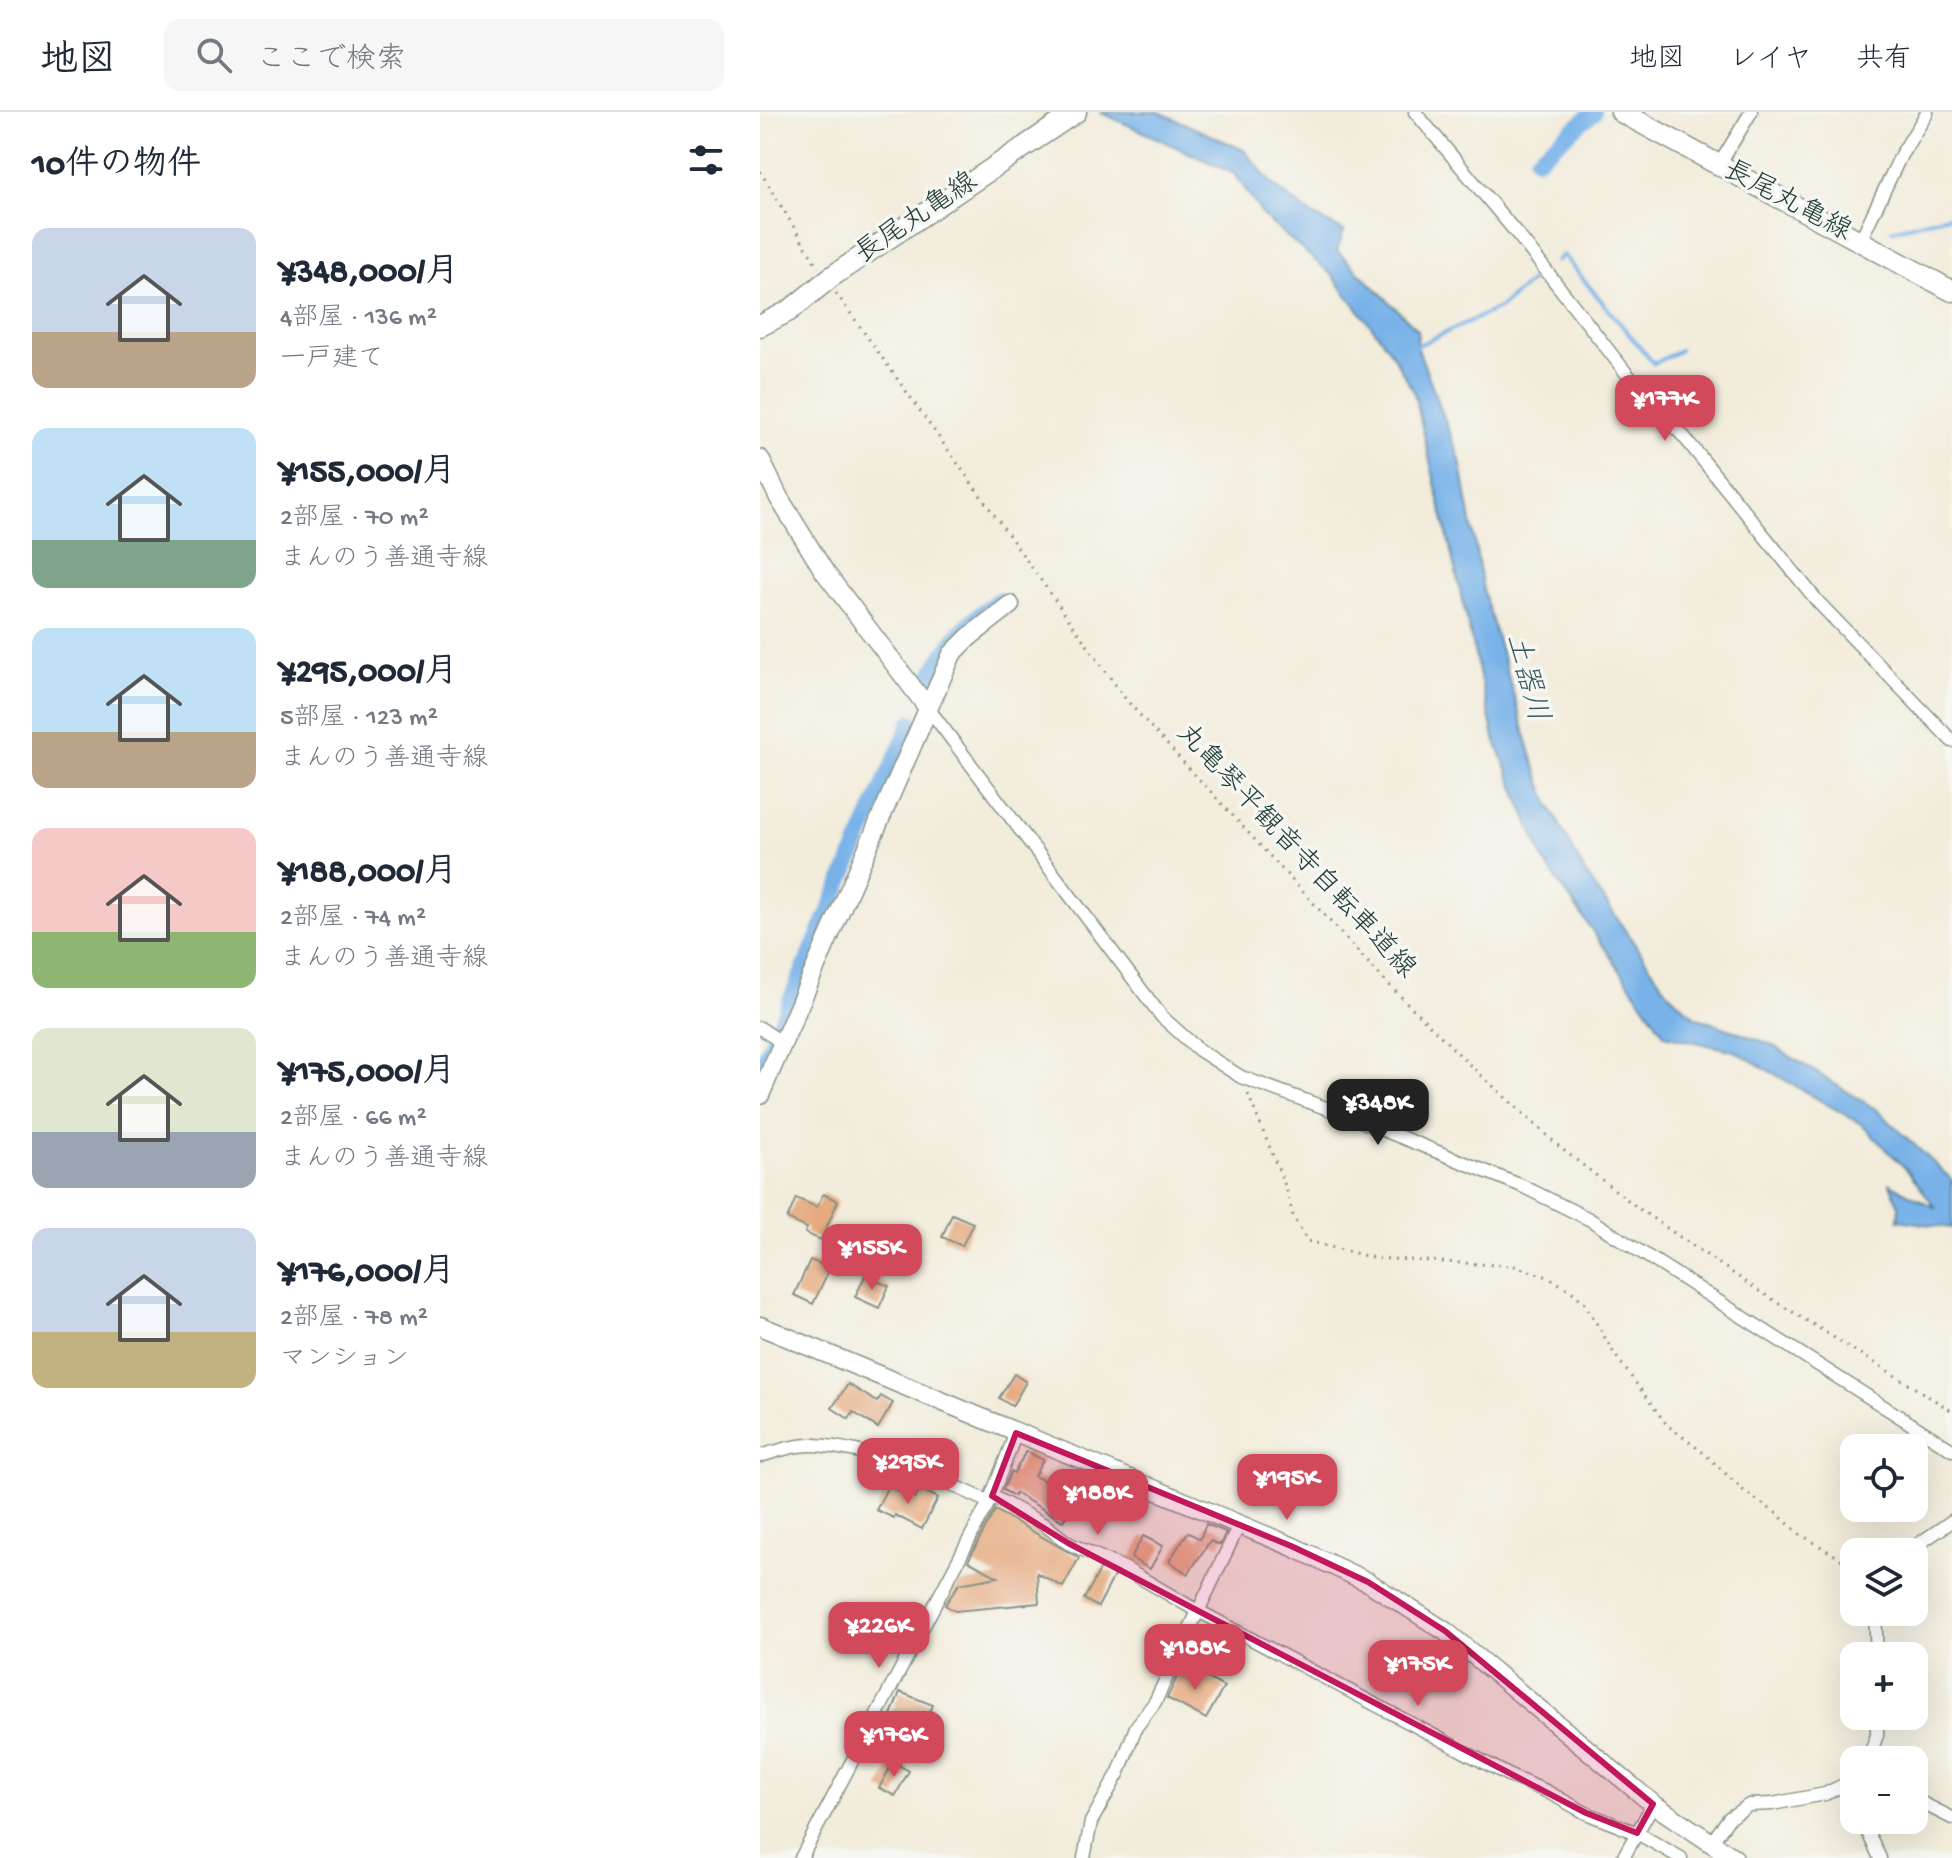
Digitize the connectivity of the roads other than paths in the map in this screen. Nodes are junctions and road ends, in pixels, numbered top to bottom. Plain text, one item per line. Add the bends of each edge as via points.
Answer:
1 (1076, 112) edge
2 (1415, 112) edge
3 (1621, 112) edge
4 (1751, 112) edge
5 (1926, 112) edge
6 (1719, 165) junction
7 (1860, 241) junction
8 (1952, 291) edge
9 (760, 326) edge
10 (760, 459) edge
11 (1010, 605) dead end
12 (928, 708) junction
13 (1952, 741) edge
14 (760, 1028) edge
15 (784, 1044) junction
16 (760, 1095) edge
17 (760, 1326) edge
18 (1016, 1433) junction
19 (1952, 1450) edge
20 (760, 1456) edge
21 (991, 1499) junction
22 (1952, 1521) edge
23 (1239, 1525) junction
24 (1927, 1538) edge
25 (1198, 1611) junction
26 (1840, 1787) edge
27 (1653, 1804) junction
28 (1928, 1806) edge
29 (1952, 1818) edge
30 (1637, 1833) junction
31 (1869, 1834) edge
32 (1711, 1843) junction
33 (801, 1858) edge
34 (1084, 1858) edge
35 (1623, 1858) edge
36 (1681, 1858) edge
37 (1734, 1858) edge
38 (1880, 1858) edge

1 - 9 main road, 長尾丸亀線
2 - 13 street via 1818,602
3 - 6 main road, 長尾丸亀線
4 - 6 street
5 - 7 street
6 - 7 main road, 長尾丸亀線
7 - 8 main road, 長尾丸亀線
10 - 12 main road via 824,571
11 - 12 main road via 952,654
12 - 15 main road
12 - 19 street via 1162,1017 1199,1050 1241,1077 1412,1141 1589,1219
14 - 15 street
15 - 16 main road
17 - 18 main road
18 - 21 street
18 - 23 main road
20 - 21 street via 814,1445 861,1453
21 - 25 street
21 - 33 street
22 - 24 street
23 - 25 street
23 - 27 main road via 1368,1582 1445,1631
25 - 30 street via 1514,1778
25 - 34 street via 1091,1822
26 - 32 street via 1801,1800 1749,1805 1729,1818
27 - 30 street
27 - 32 main road
28 - 29 street
30 - 35 street
30 - 36 street
31 - 38 street
32 - 37 main road

